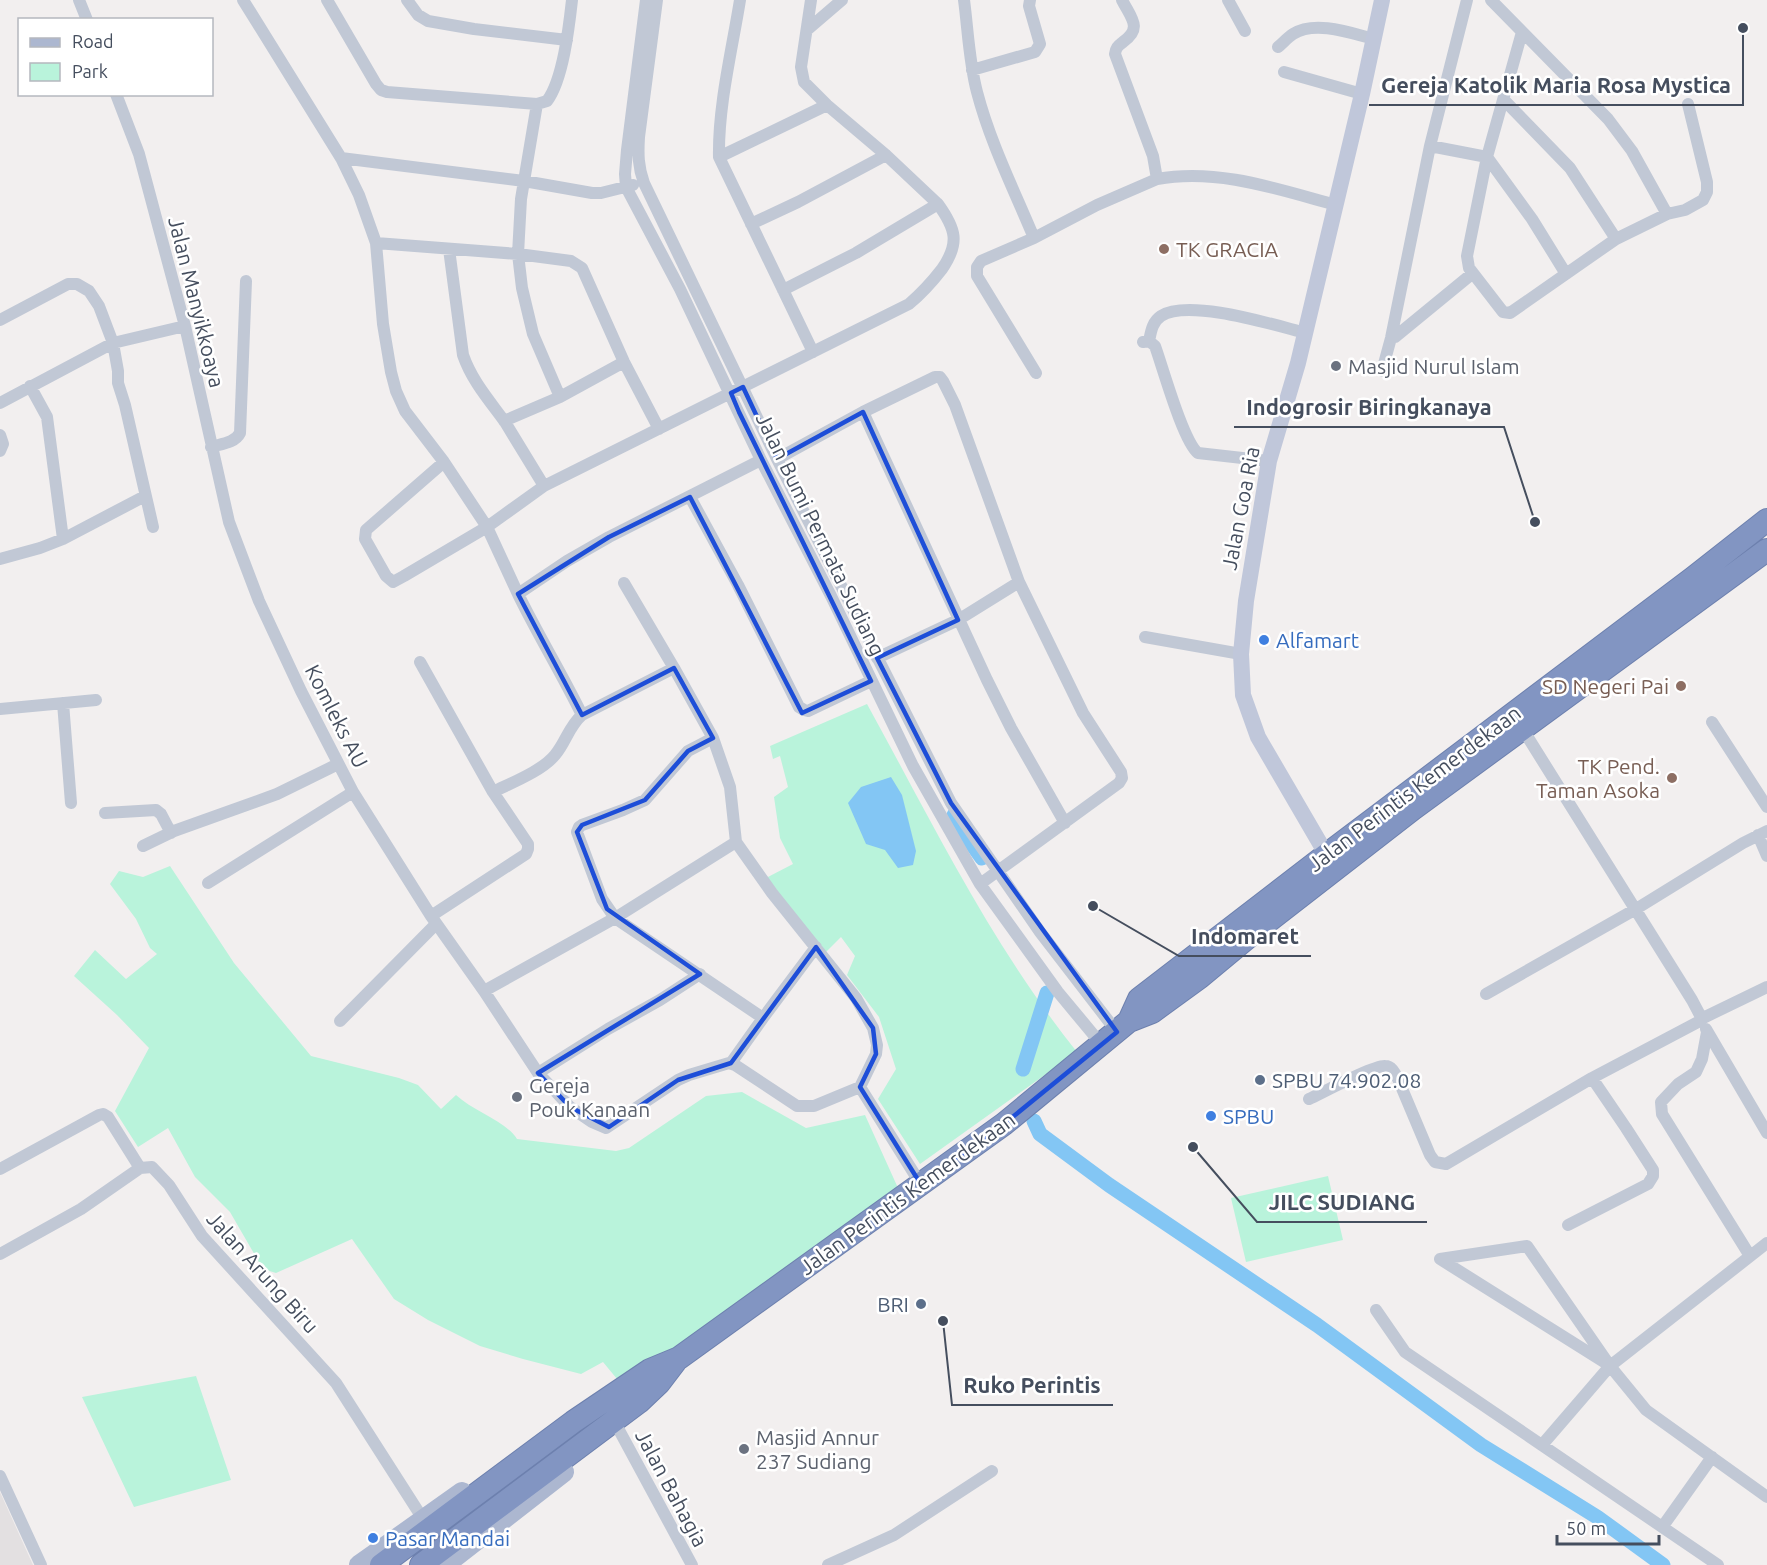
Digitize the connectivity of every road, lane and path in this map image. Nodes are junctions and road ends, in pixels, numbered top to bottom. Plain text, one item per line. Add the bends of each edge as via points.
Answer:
1 (79, 0) edge
2 (243, 0) edge
3 (327, 0) edge
4 (407, 0) edge
5 (572, 0) edge
6 (646, 0) edge
7 (657, 0) edge
8 (740, 0) edge
9 (811, 0) edge
10 (842, 0) edge
11 (964, 0) edge
12 (1030, 0) edge
13 (1122, 0) edge
14 (1228, 0) edge
15 (1382, 0) edge
16 (1467, 0) edge
17 (1491, 0) edge
18 (86, 18) edge
19 (807, 30) junction
20 (1245, 31) dead end
21 (1522, 32) junction
22 (1374, 39) junction
23 (567, 40) junction
24 (1278, 48) dead end
25 (972, 69) junction
26 (1284, 72) dead end
27 (1362, 94) junction
28 (117, 96) edge
29 (1504, 100) junction
30 (537, 104) junction
31 (1688, 104) dead end
32 (827, 105) junction
33 (1430, 146) junction
34 (886, 155) junction
35 (719, 157) junction
36 (1487, 157) junction
37 (341, 158) junction
38 (1157, 179) junction
39 (524, 181) junction
40 (644, 183) junction
41 (626, 187) junction
42 (938, 204) junction
43 (1336, 205) junction
44 (1666, 214) junction
45 (750, 224) junction
46 (1034, 238) junction
47 (1616, 239) junction
48 (376, 243) junction
49 (449, 249) junction
50 (518, 254) junction
51 (1473, 273) junction
52 (1566, 274) junction
53 (246, 281) dead end
54 (783, 290) junction
55 (0, 320) edge
56 (185, 326) junction
57 (1306, 333) junction
58 (1391, 338) junction
59 (113, 343) junction
60 (813, 352) junction
61 (624, 362) junction
62 (1382, 371) dead end
63 (1036, 373) dead end
64 (30, 386) junction
65 (743, 387) junction
66 (731, 393) junction
67 (560, 397) junction
68 (0, 403) edge
69 (863, 412) junction
70 (504, 421) junction
71 (659, 429) junction
72 (0, 435) edge
73 (211, 447) junction
74 (0, 451) edge
75 (777, 459) junction
76 (761, 460) junction
77 (1269, 461) junction
78 (444, 462) junction
79 (544, 486) junction
80 (145, 496) junction
81 (690, 497) junction
82 (1767, 520) edge
83 (229, 522) joint
84 (153, 527) dead end
85 (487, 527) junction
86 (63, 539) junction
87 (1767, 550) edge
88 (0, 559) edge
89 (1019, 582) junction
90 (624, 583) dead end
91 (518, 594) junction
92 (958, 620) junction
93 (1145, 637) dead end
94 (1240, 654) junction
95 (878, 658) junction
96 (420, 662) dead end
97 (674, 668) junction
98 (871, 681) junction
99 (96, 700) dead end
100 (63, 703) junction
101 (0, 709) edge
102 (582, 715) junction
103 (1712, 723) dead end
104 (1522, 728) junction
105 (713, 738) junction
106 (338, 764) junction
107 (353, 792) junction
108 (493, 792) junction
109 (71, 803) dead end
110 (1767, 807) edge
111 (105, 813) dead end
112 (1065, 823) junction
113 (171, 833) junction
114 (1762, 833) edge
115 (736, 842) junction
116 (143, 846) dead end
117 (1767, 856) edge
118 (1331, 862) junction
119 (998, 871) junction
120 (208, 883) dead end
121 (980, 884) junction
122 (1636, 909) junction
123 (615, 918) junction
124 (433, 920) junction
125 (816, 947) junction
126 (700, 974) junction
127 (1767, 987) edge
128 (484, 991) junction
129 (1486, 994) dead end
130 (763, 1018) junction
131 (340, 1021) dead end
132 (1703, 1024) junction
133 (1116, 1033) junction
134 (731, 1063) junction
135 (538, 1073) junction
136 (1592, 1078) junction
137 (860, 1086) junction
138 (1309, 1100) dead end
139 (1767, 1133) edge
140 (140, 1168) junction
141 (0, 1169) edge
142 (920, 1183) junction
143 (1568, 1225) dead end
144 (1767, 1243) edge
145 (0, 1254) edge
146 (1750, 1256) junction
147 (1376, 1310) dead end
148 (1610, 1366) junction
149 (632, 1394) junction
150 (619, 1430) junction
151 (1542, 1445) junction
152 (1712, 1457) junction
153 (992, 1471) dead end
154 (0, 1476) edge
155 (1767, 1497) edge
156 (423, 1519) junction
157 (1663, 1526) junction
158 (465, 1559) edge
159 (41, 1565) edge
160 (359, 1565) edge
161 (381, 1565) edge
162 (422, 1565) edge
163 (445, 1565) edge
164 (692, 1565) edge
165 (828, 1565) edge
166 (1718, 1565) edge

1 - 18 street
2 - 37 street
3 - 30 street via 381,90
4 - 23 street via 428,21
5 - 23 street
6 - 41 street, Jalan Bumi Permata Sudiang
7 - 40 street, Jalan Bumi Permata Sudiang via 639,137 638,160
8 - 35 street via 718,139
9 - 19 street
10 - 19 street
11 - 25 street
12 - 25 street via 1039,49
13 - 38 street via 1135,31 1115,54 1153,156
14 - 20 street
15 - 22 main road, Jalan Goa Ria
16 - 33 street
17 - 21 street
19 - 32 street via 801,67 804,82
21 - 29 street
21 - 44 street via 1608,119 1632,151
22 - 24 street via 1318,28 1293,34
22 - 27 main road, Jalan Goa Ria
23 - 30 street via 554,89 547,101
25 - 46 street via 998,152
26 - 27 street
27 - 43 main road, Jalan Goa Ria
28 - 56 street, Jalan Manyikkoaya via 139,154
29 - 36 street
29 - 47 street via 1569,168
30 - 39 street
31 - 44 street via 1707,192 1703,200 1685,210
32 - 34 street
32 - 35 street
33 - 36 street
33 - 58 street
34 - 42 street
34 - 45 street
35 - 45 street
36 - 51 street via 1467,250
36 - 52 street
37 - 39 street
37 - 48 street
38 - 43 street via 1215,176
38 - 46 street
39 - 41 street via 592,193
39 - 50 street
40 - 41 street
40 - 65 street, Jalan Bumi Permata Sudiang
41 - 66 street, Jalan Bumi Permata Sudiang
42 - 54 street via 856,253
42 - 60 street via 951,228 953,250 925,291 909,304
43 - 57 main road, Jalan Goa Ria
44 - 47 street
45 - 54 street
46 - 63 street via 981,261 977,276
47 - 52 street
48 - 49 street
48 - 78 street via 383,324 396,390 405,411
49 - 50 street
49 - 70 street via 463,355 470,375
50 - 61 street via 571,261 582,268
50 - 67 street via 533,334
51 - 52 street via 1506,314
51 - 58 street
53 - 73 street via 240,433 237,438
54 - 60 street
55 - 59 street via 55,290 77,284 90,291
56 - 59 street
56 - 73 street, Jalan Manyikkoaya
57 - 77 main road, Jalan Goa Ria
57 - 77 street via 1258,320 1180,309 1155,321 1146,341 1155,346 1194,450
58 - 62 street
59 - 64 street
59 - 80 street via 118,383
60 - 65 street
61 - 67 street
61 - 71 street
64 - 68 street
64 - 86 street via 47,417
65 - 66 street
65 - 75 street, Jalan Bumi Permata Sudiang
66 - 71 street
66 - 76 street, Jalan Bumi Permata Sudiang
67 - 70 street
69 - 75 street
69 - 89 street via 940,377 955,405
69 - 92 street
70 - 79 street
71 - 79 street
72 - 74 street
73 - 83 street, Jalan Manyikkoaya
75 - 95 street, Jalan Bumi Permata Sudiang
76 - 81 street
76 - 98 street, Jalan Bumi Permata Sudiang
77 - 94 main road, Jalan Goa Ria
78 - 85 street
78 - 85 street via 366,530 365,539 386,576 393,582
79 - 85 street
80 - 84 street
80 - 86 street
81 - 91 street via 609,537
81 - 98 street via 799,707 808,711
82 - 118 highway, Jalan Perintis Kemerdekaan
83 - 106 street, Komleks AU via 259,601
85 - 91 street
86 - 88 street
87 - 104 highway, Jalan Perintis Kemerdekaan
89 - 92 street
89 - 112 street via 1083,713 1122,776 1119,783
90 - 97 street
91 - 102 street
92 - 95 street
92 - 112 street via 1000,707
93 - 94 street
94 - 118 main road, Jalan Goa Ria via 1243,695 1258,737
95 - 119 street, Jalan Bumi Permata Sudiang via 951,803
96 - 108 street
97 - 102 street
97 - 105 street
98 - 121 street, Jalan Bumi Permata Sudiang via 913,766
99 - 100 street
100 - 101 street
100 - 109 street
102 - 108 street via 550,760
103 - 110 street
104 - 118 highway, Jalan Perintis Kemerdekaan via 1414,808
104 - 122 street
105 - 115 street via 730,787
105 - 123 street via 688,751 645,800 579,827 578,837 602,899
106 - 107 street, Komleks AU
106 - 113 street via 277,794
107 - 120 street
107 - 124 street, Komleks AU
108 - 124 street via 528,844 528,852
111 - 113 street via 156,810
112 - 119 street
113 - 116 street
114 - 117 street
114 - 122 street
115 - 123 street
115 - 125 street
118 - 133 highway, Jalan Perintis Kemerdekaan via 1171,998
119 - 121 street
119 - 133 street, Jalan Bumi Permata Sudiang
121 - 133 street, Jalan Bumi Permata Sudiang via 1058,992
122 - 129 street
122 - 132 street
123 - 126 street
123 - 128 street
124 - 128 street, Komleks AU
124 - 131 street
125 - 130 street
125 - 137 street via 856,998 874,1031 876,1054
126 - 130 street
126 - 135 street
127 - 132 street
128 - 135 street, Komleks AU
130 - 134 street
132 - 136 street
132 - 139 street
132 - 146 street via 1702,1059 1696,1072 1661,1102 1662,1114
133 - 142 highway, Jalan Perintis Kemerdekaan via 1004,1124
134 - 135 street, Komleks AU via 678,1080 606,1128 570,1107
134 - 137 street via 797,1106 814,1106
136 - 138 street via 1446,1164 1435,1162 1430,1155 1398,1079 1389,1067 1371,1070
136 - 143 street via 1653,1170 1653,1176 1648,1184
137 - 142 street
140 - 141 street via 104,1114
140 - 145 street via 81,1209
140 - 156 street, Jalan Arung Biru via 152,1167 163,1177 202,1236 336,1383
142 - 149 highway, Jalan Perintis Kemerdekaan via 678,1358 650,1370
144 - 146 street
146 - 148 street
147 - 151 street via 1405,1352
148 - 148 street via 1527,1246 1440,1259 1600,1359
148 - 151 street
148 - 152 street via 1646,1410
149 - 150 main road, Jalan Perintis Kemerdekaan via 632,1418
149 - 156 main road, Jalan Perintis Kemerdekaan via 604,1390
149 - 161 highway, Jalan Perintis Kemerdekaan via 573,1422
149 - 162 highway, Jalan Perintis Kemerdekaan
150 - 158 main road, Jalan Perintis Kemerdekaan
150 - 164 street, Jalan Bahagia
151 - 157 street
152 - 155 street
152 - 157 street
153 - 165 street via 894,1535
154 - 159 street
156 - 160 main road, Jalan Perintis Kemerdekaan
157 - 166 street
158 - 163 main road, Jalan Perintis Kemerdekaan

